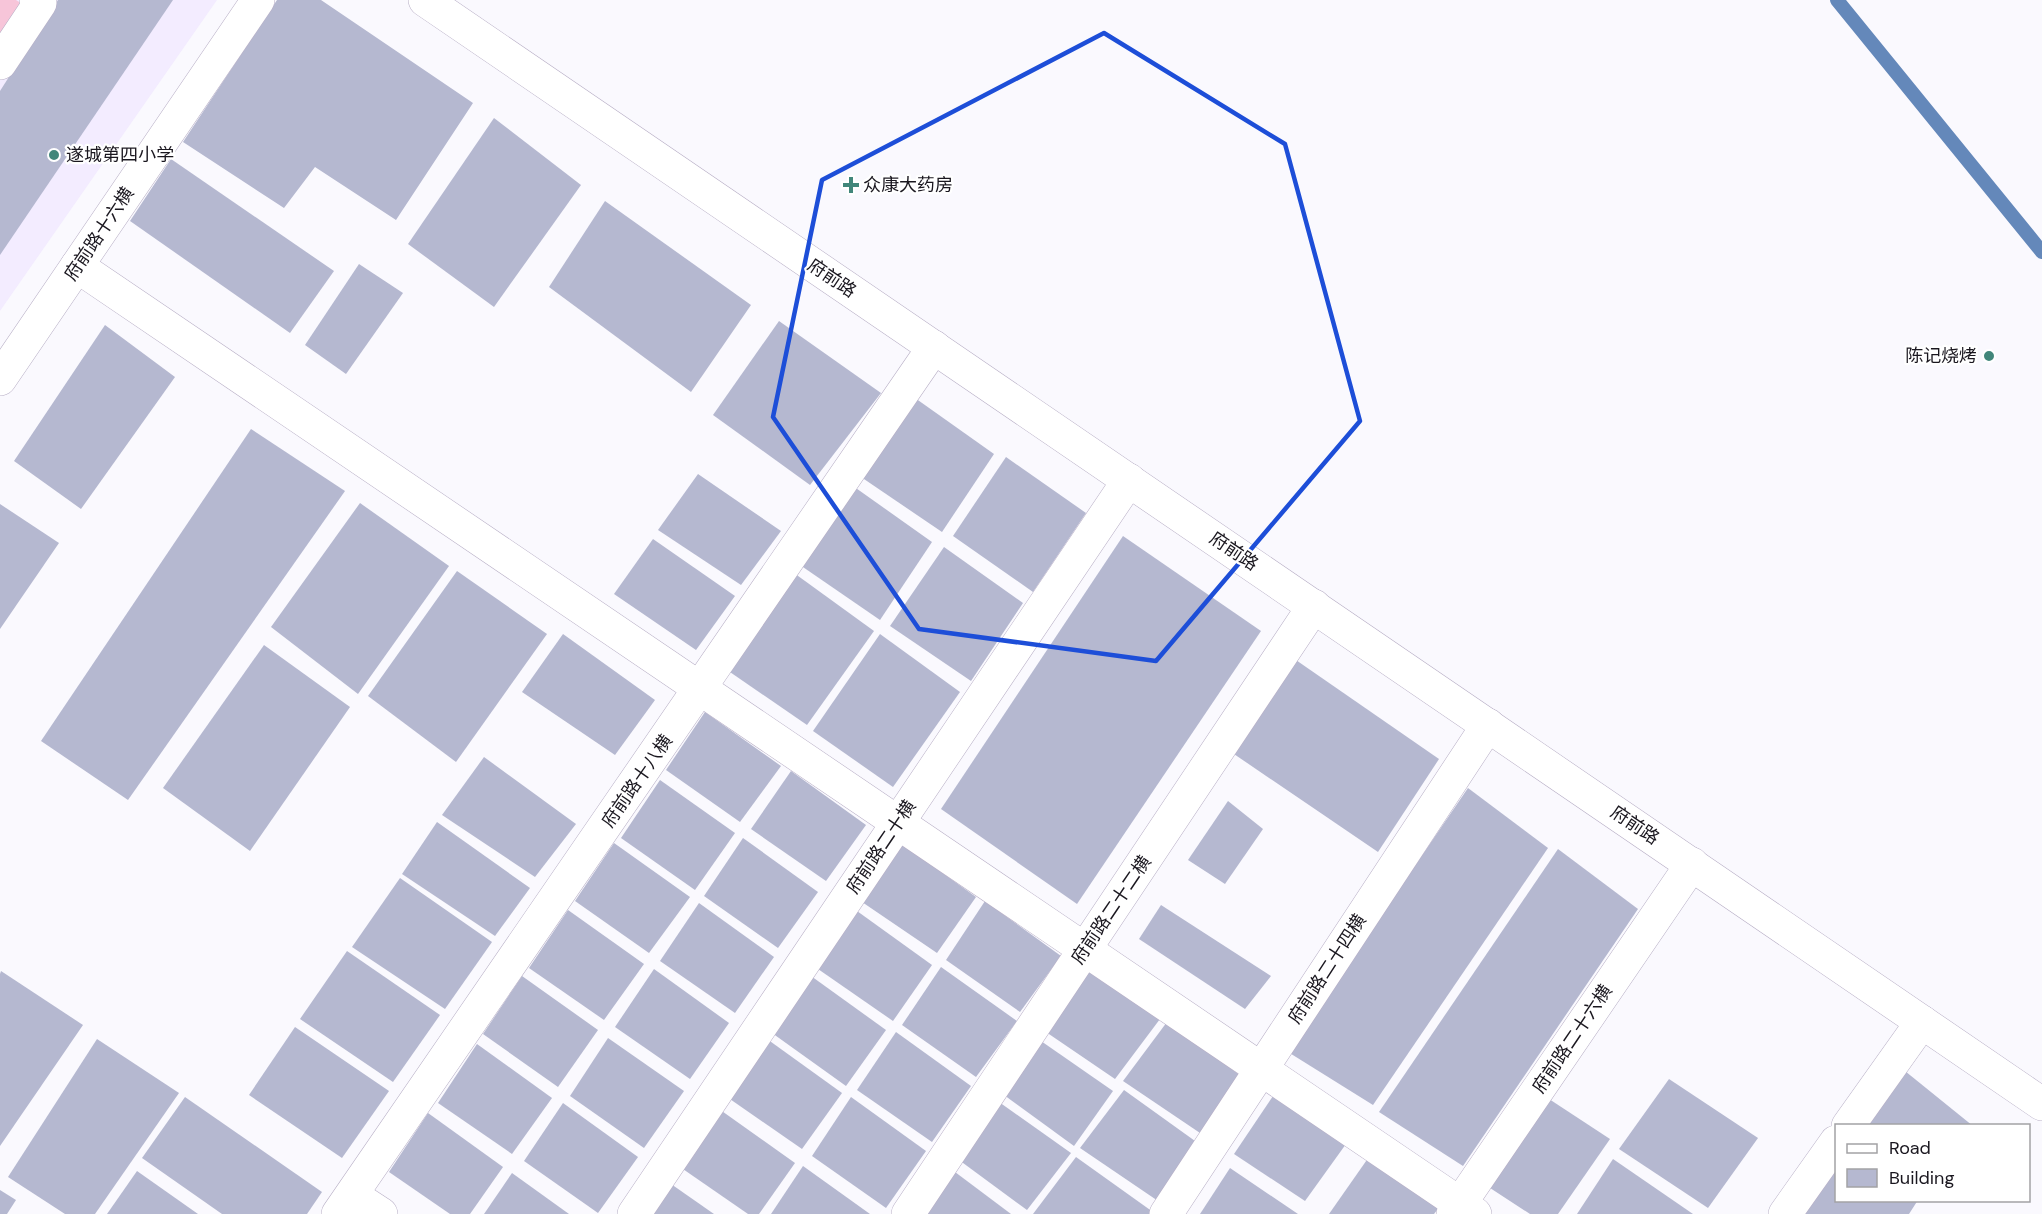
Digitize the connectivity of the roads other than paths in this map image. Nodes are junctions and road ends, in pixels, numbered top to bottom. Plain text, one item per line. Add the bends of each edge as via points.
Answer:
1 (36, 0) edge
2 (258, 0) edge
3 (425, 0) edge
4 (0, 63) edge
5 (77, 266) junction
6 (934, 347) junction
7 (0, 379) edge
8 (1129, 480) junction
9 (1314, 606) junction
10 (700, 688) junction
11 (1488, 725) junction
12 (898, 823) junction
13 (1692, 864) junction
14 (1085, 949) junction
15 (1922, 1022) junction
16 (1262, 1069) junction
17 (2042, 1104) edge
18 (1849, 1124) edge
19 (1835, 1143) edge
20 (345, 1204) edge
21 (1462, 1211) edge
22 (381, 1214) edge
23 (634, 1214) edge
24 (908, 1214) edge
25 (1166, 1214) edge
26 (1785, 1214) edge

1 - 4 street via 40,3
2 - 5 street, 府前路十六横
3 - 6 street, 府前路
5 - 7 street, 府前路十六横
5 - 10 street
6 - 8 street, 府前路
6 - 10 street, 府前路十八横
8 - 9 street, 府前路
8 - 12 street, 府前路二十横
9 - 11 street, 府前路
9 - 14 street, 府前路二十二横
10 - 12 street
10 - 20 street, 府前路十八横
11 - 13 street, 府前路
11 - 16 street, 府前路二十四横
12 - 14 street
12 - 23 street, 府前路二十横
13 - 15 street, 府前路
13 - 21 street, 府前路二十六横
14 - 16 street
14 - 24 street, 府前路二十二横
15 - 17 street, 府前路
15 - 18 street
16 - 21 street
16 - 25 street, 府前路二十四横
19 - 26 street
20 - 22 street

